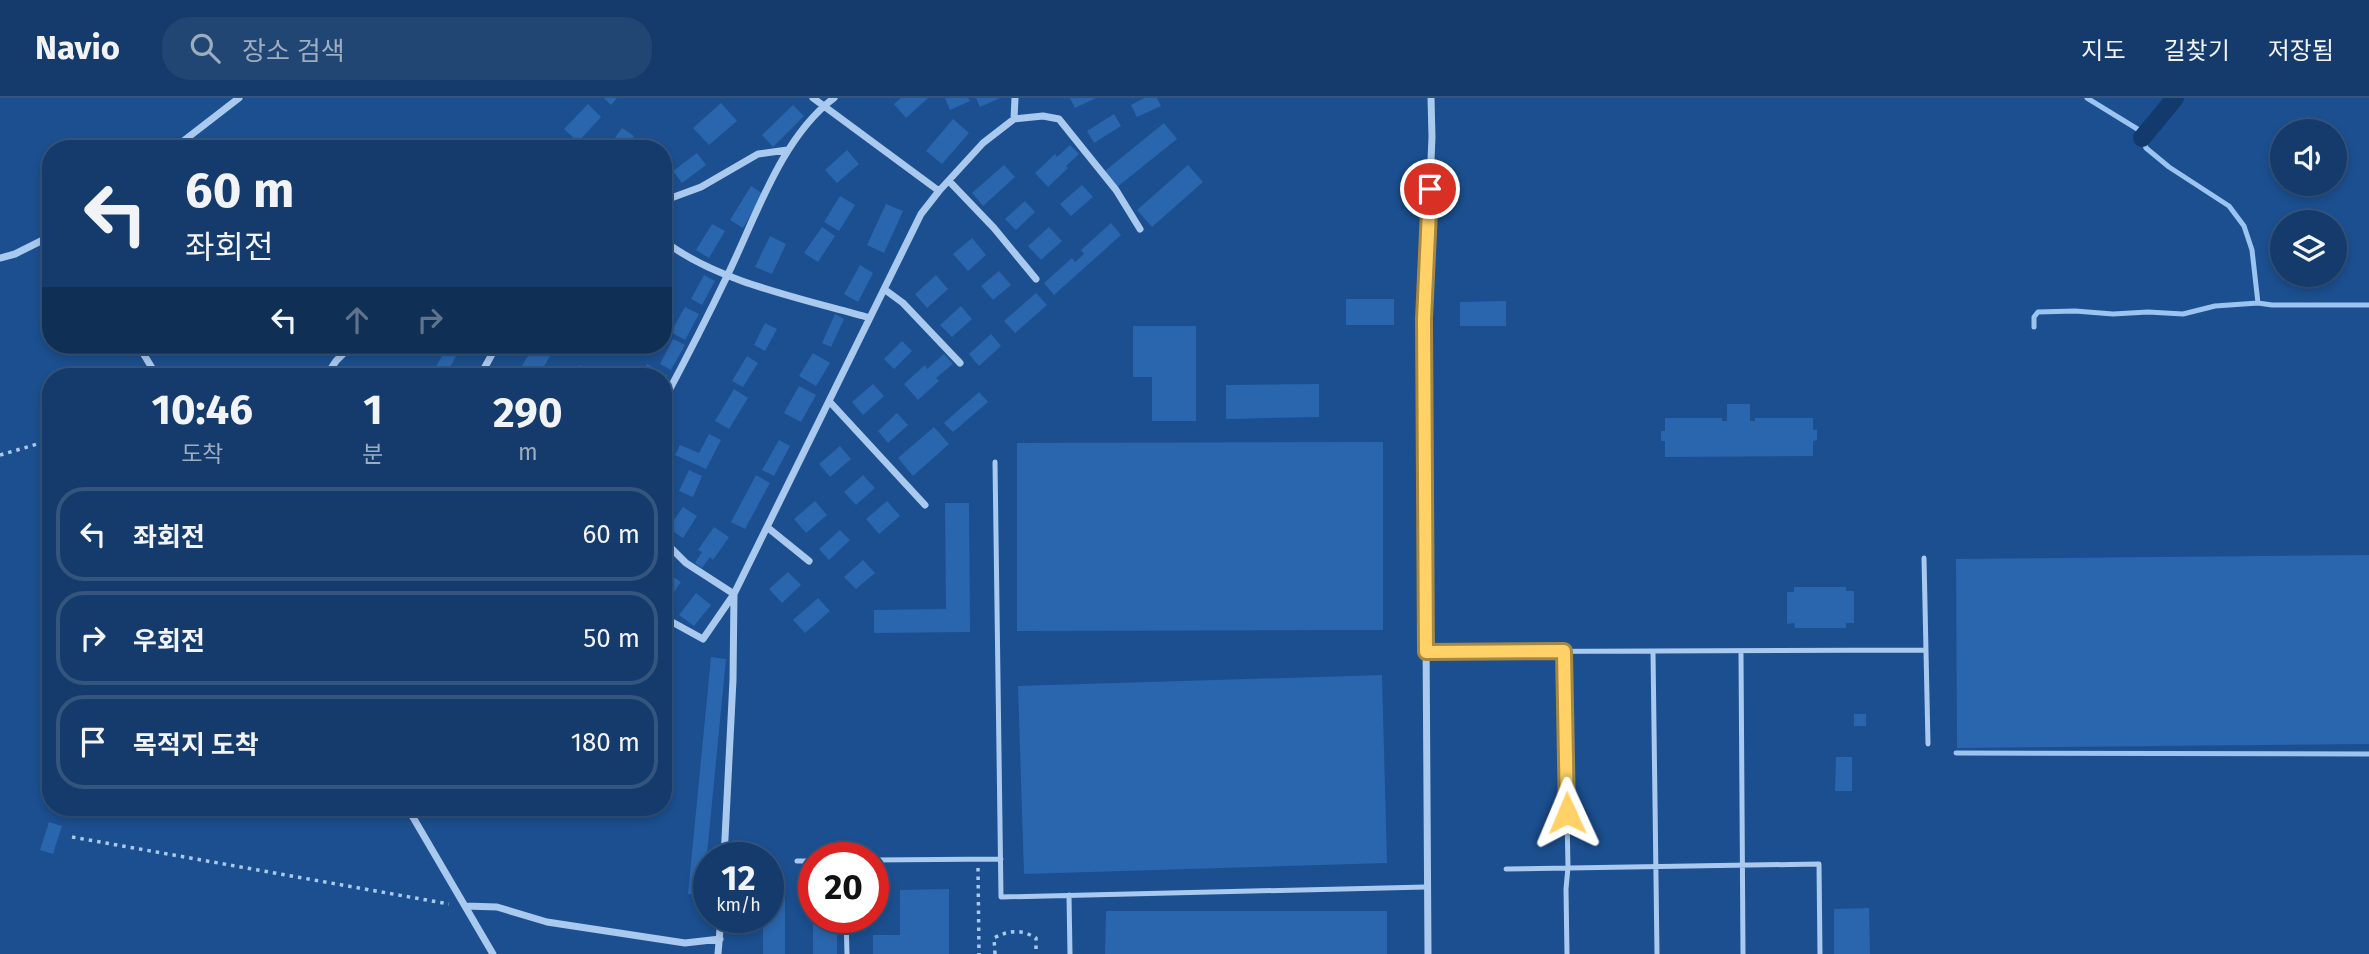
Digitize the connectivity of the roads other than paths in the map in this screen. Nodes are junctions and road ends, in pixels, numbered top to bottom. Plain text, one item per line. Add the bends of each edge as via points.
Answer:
1 (239, 98) edge
2 (813, 98) edge
3 (834, 98) edge
4 (1014, 98) edge
5 (1431, 98) edge
6 (822, 107) junction
7 (1014, 119) junction
8 (185, 140) edge
9 (787, 150) junction
10 (949, 181) junction
11 (939, 191) junction
12 (672, 198) edge
13 (1140, 229) dead end
14 (42, 240) edge
15 (672, 247) edge
16 (0, 258) edge
17 (728, 275) junction
18 (1035, 279) dead end
19 (884, 289) junction
20 (870, 318) junction
21 (343, 354) edge
22 (960, 363) dead end
23 (331, 368) edge
24 (672, 384) edge
25 (829, 401) junction
26 (995, 462) dead end
27 (925, 505) dead end
28 (767, 527) junction
29 (672, 549) edge
30 (1924, 558) dead end
31 (809, 561) dead end
32 (734, 594) junction
33 (672, 622) edge
34 (1925, 650) junction
35 (1564, 651) junction
36 (1653, 651) junction
37 (1426, 652) junction
38 (1741, 652) junction
39 (1928, 744) dead end
40 (412, 816) edge
41 (725, 842) edge
42 (1000, 859) junction
43 (889, 860) edge
44 (1655, 865) junction
45 (1742, 865) junction
46 (1568, 867) junction
47 (1506, 869) dead end
48 (1426, 887) junction
49 (1069, 895) junction
50 (465, 906) junction
51 (720, 933) edge
52 (846, 933) edge
53 (720, 939) junction
54 (493, 954) edge
55 (718, 954) edge
56 (847, 954) edge
57 (1070, 954) edge
58 (1428, 954) edge
59 (1567, 954) edge
60 (1657, 954) edge
61 (1743, 954) edge
62 (1820, 954) edge

1 - 8 street
2 - 6 street
3 - 6 street
4 - 7 street
5 - 37 street via 1424,319
6 - 9 street
6 - 11 street
7 - 10 street via 983,143
7 - 13 street via 1043,116 1059,120
9 - 12 street via 758,154 701,187
9 - 17 street
10 - 11 street
10 - 18 street
11 - 19 street via 921,214
14 - 16 street
15 - 17 street
17 - 20 street
17 - 24 street
19 - 20 street
19 - 22 street
20 - 25 street
21 - 23 street
25 - 27 street
25 - 28 street
26 - 42 lane
28 - 31 street
28 - 32 street
29 - 32 street
30 - 34 lane
32 - 33 street via 703,639
32 - 41 street
34 - 38 lane
34 - 39 lane
35 - 36 lane
35 - 37 lane
35 - 46 lane
36 - 38 lane
36 - 44 lane
37 - 48 street
38 - 45 lane
40 - 50 street
42 - 43 lane
42 - 49 lane via 1001,897
44 - 45 lane
44 - 46 lane
44 - 60 lane
45 - 61 lane
45 - 62 lane via 1819,864
46 - 47 lane
46 - 59 lane
48 - 49 lane
48 - 58 street
49 - 57 lane
50 - 53 street via 496,907 547,922 685,943
50 - 54 street
51 - 53 street
52 - 56 lane
53 - 55 street

